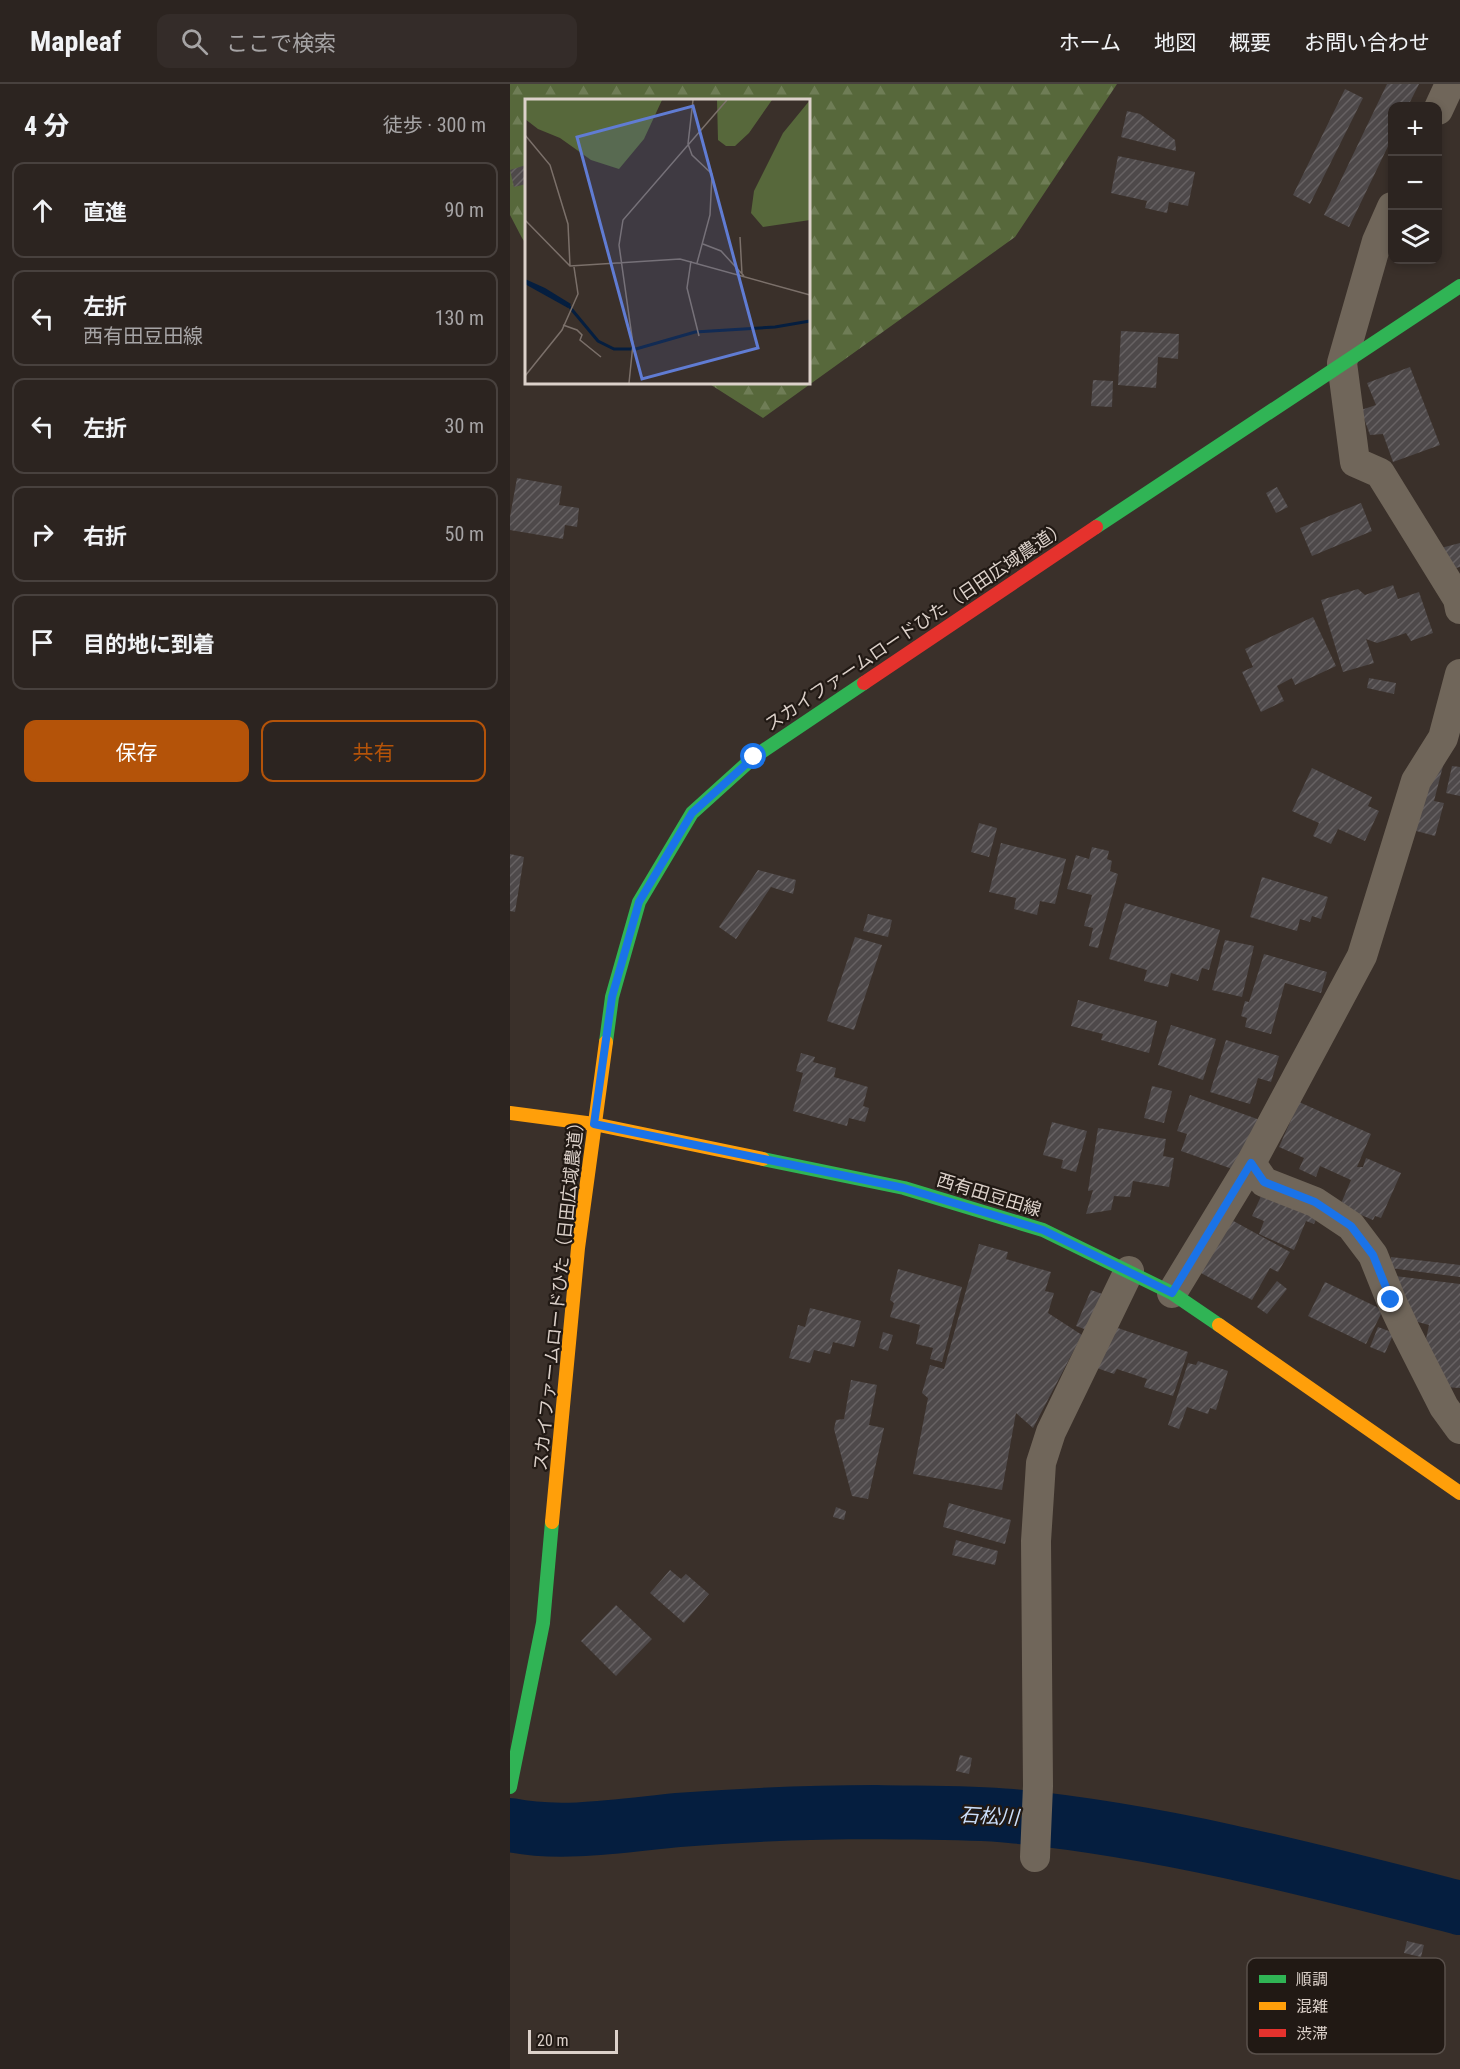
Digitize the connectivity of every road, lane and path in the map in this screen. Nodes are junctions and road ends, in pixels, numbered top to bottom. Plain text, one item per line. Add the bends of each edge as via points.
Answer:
1 (1450, 84) edge
2 (1441, 102) edge
3 (1391, 210) edge
4 (1460, 285) edge
5 (1342, 363) junction
6 (1460, 609) edge
7 (1460, 674) edge
8 (510, 1113) edge
9 (594, 1124) junction
10 (1251, 1163) junction
11 (1130, 1271) junction
12 (1172, 1293) junction
13 (1460, 1430) edge
14 (1460, 1493) edge
15 (510, 1786) edge
16 (1035, 1857) dead end

1 - 2 street
3 - 5 street via 1377,241
4 - 5 street, スカイファームロードひた（日田広域農道）
5 - 6 street via 1355,462 1380,473 1458,599
5 - 9 street, スカイファームロードひた（日田広域農道） via 754,757 692,813 639,902 612,997
7 - 10 street via 1443,738 1416,781 1362,956
8 - 9 street, 西有田豆田線
9 - 11 street, 西有田豆田線 via 904,1188 1043,1230
9 - 15 street, スカイファームロードひた（日田広域農道） via 578,1248 543,1623
10 - 12 street
10 - 13 street via 1264,1182 1315,1202 1351,1226 1373,1255 1444,1407
11 - 12 street, 西有田豆田線
11 - 16 street via 1051,1432 1041,1463 1036,1541
12 - 14 street, 西有田豆田線

